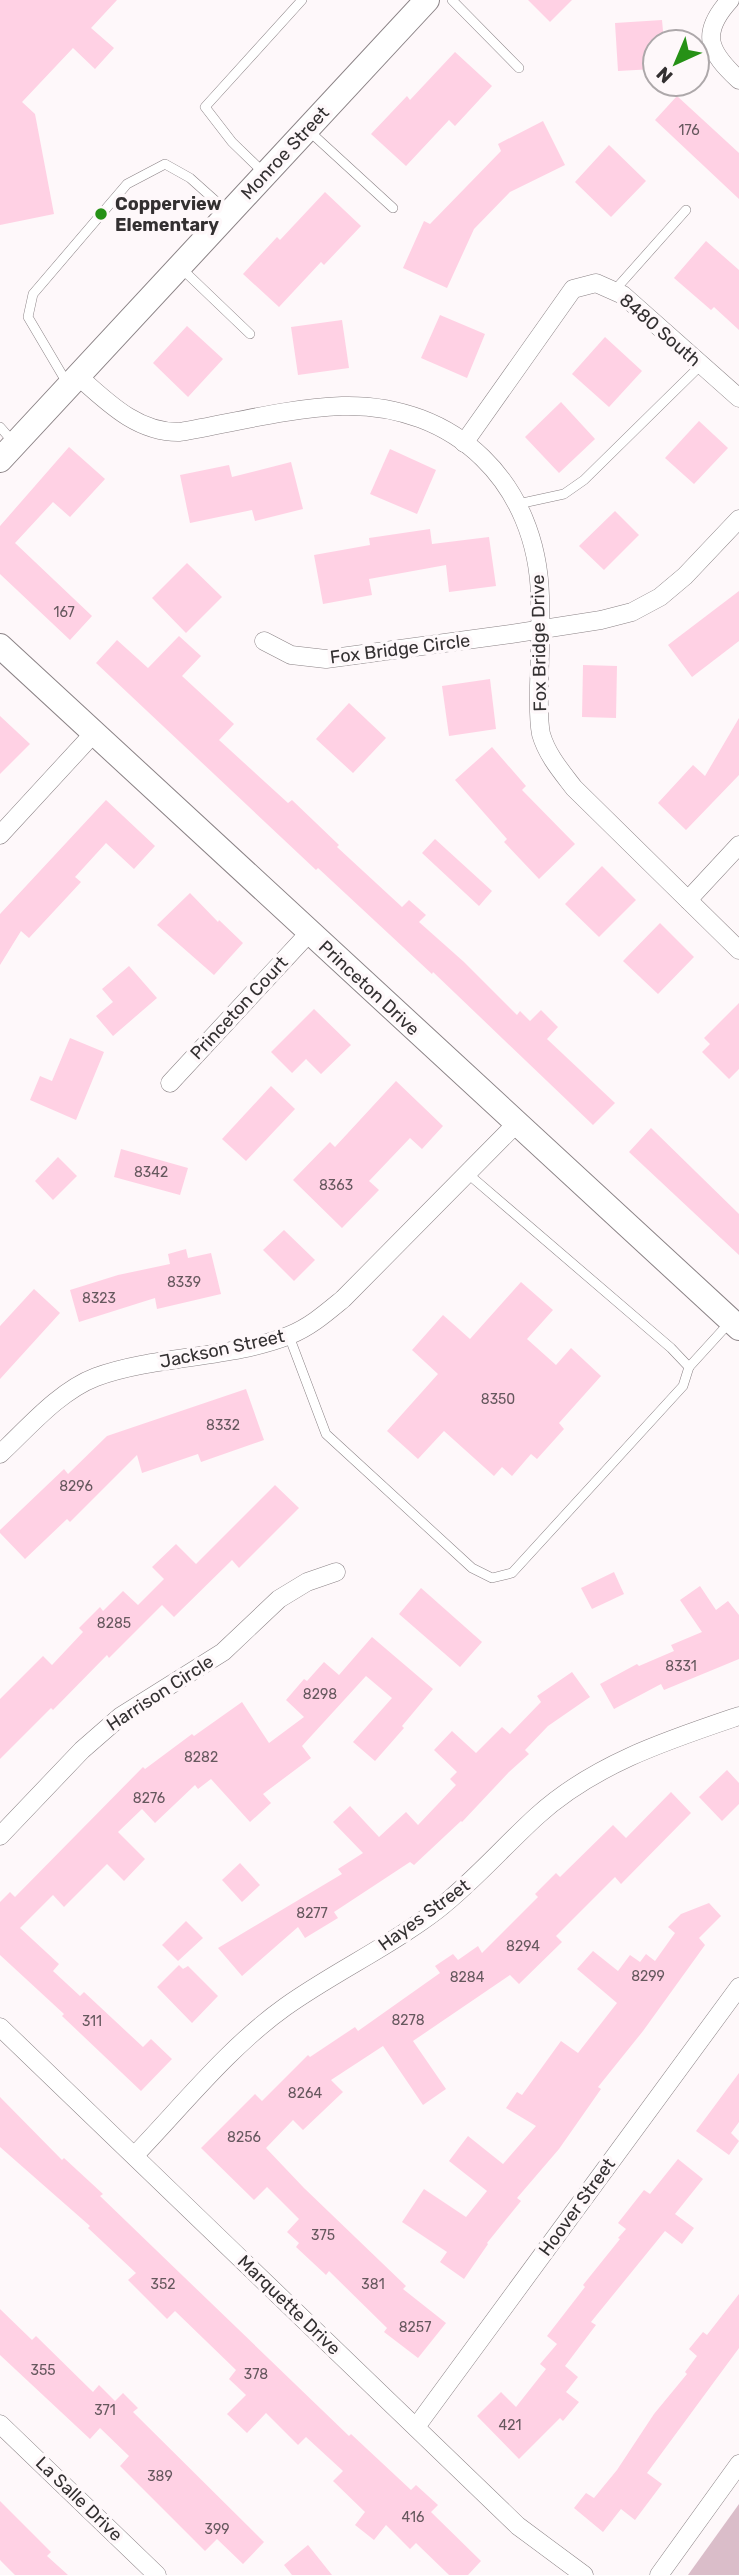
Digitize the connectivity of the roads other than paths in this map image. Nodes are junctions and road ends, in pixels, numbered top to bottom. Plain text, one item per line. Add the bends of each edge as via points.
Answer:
1 (302, 0) edge
2 (427, 0) edge
3 (452, 0) edge
4 (730, 0) edge
5 (519, 68) dead end
6 (739, 80) edge
7 (307, 130) junction
8 (266, 175) junction
9 (393, 208) dead end
10 (686, 210) dead end
11 (229, 214) junction
12 (180, 267) junction
13 (614, 291) junction
14 (250, 334) dead end
15 (701, 365) junction
16 (74, 381) junction
17 (739, 398) edge
18 (464, 443) junction
19 (5, 444) edge
20 (518, 504) junction
21 (739, 519) edge
22 (540, 629) junction
23 (264, 641) dead end
24 (0, 646) edge
25 (94, 733) junction
26 (0, 835) edge
27 (739, 845) edge
28 (688, 900) junction
29 (309, 933) junction
30 (739, 950) edge
31 (170, 1083) dead end
32 (516, 1124) junction
33 (467, 1173) junction
34 (735, 1324) edge
35 (289, 1336) junction
36 (689, 1367) junction
37 (0, 1454) edge
38 (336, 1572) dead end
39 (739, 1716) edge
40 (0, 1836) edge
41 (739, 1987) edge
42 (0, 2027) edge
43 (135, 2155) junction
44 (0, 2424) edge
45 (416, 2427) junction
46 (739, 2464) edge
47 (157, 2575) edge
48 (584, 2575) edge
49 (659, 2575) edge

1 - 8 lane via 205,107
2 - 7 street, Monroe Street
3 - 5 lane
4 - 6 street via 715,18 710,44
7 - 8 street, Monroe Street
7 - 9 lane
8 - 11 street, Monroe Street
10 - 13 lane
11 - 12 street, Monroe Street
11 - 16 lane via 190,178 165,163 127,184 33,294 29,317
12 - 14 lane
12 - 16 street, Monroe Street
13 - 15 street, 8480 South
13 - 18 street, 8480 South via 596,283 573,289
15 - 17 street, 8480 South
15 - 20 lane via 584,480 564,494
16 - 18 street, Fox Bridge Drive via 127,417 164,432 309,408 355,407 408,414
16 - 19 street, Monroe Street
18 - 20 street, Fox Bridge Drive via 504,481
20 - 22 street, Fox Bridge Drive via 538,564
21 - 22 street, Fox Bridge Circle via 660,597 632,612
22 - 23 street, Fox Bridge Circle via 327,659 291,655
22 - 28 street, Fox Bridge Drive via 541,734 553,762
24 - 25 street, Princeton Drive
25 - 26 street
25 - 29 street, Princeton Drive
27 - 28 street
28 - 30 street, Fox Bridge Drive
29 - 31 street, Princeton Court
29 - 32 street, Princeton Drive
32 - 33 street, Jackson Street
32 - 34 street, Princeton Drive
33 - 35 street, Jackson Street via 343,1300
33 - 36 lane
34 - 36 lane
35 - 36 lane via 326,1434 472,1567 492,1578 512,1573 683,1386
35 - 37 street, Jackson Street via 94,1377 68,1392
38 - 40 street, Harrison Circle via 307,1581 279,1599 223,1651 121,1716
39 - 43 street, Hayes Street via 653,1746 571,1790 438,1909 262,2025
41 - 45 street, Hoover Street
42 - 43 street, Marquette Drive
43 - 45 street, Marquette Drive
44 - 47 street, La Salle Drive
45 - 48 street, Marquette Drive via 518,2526
46 - 49 street

